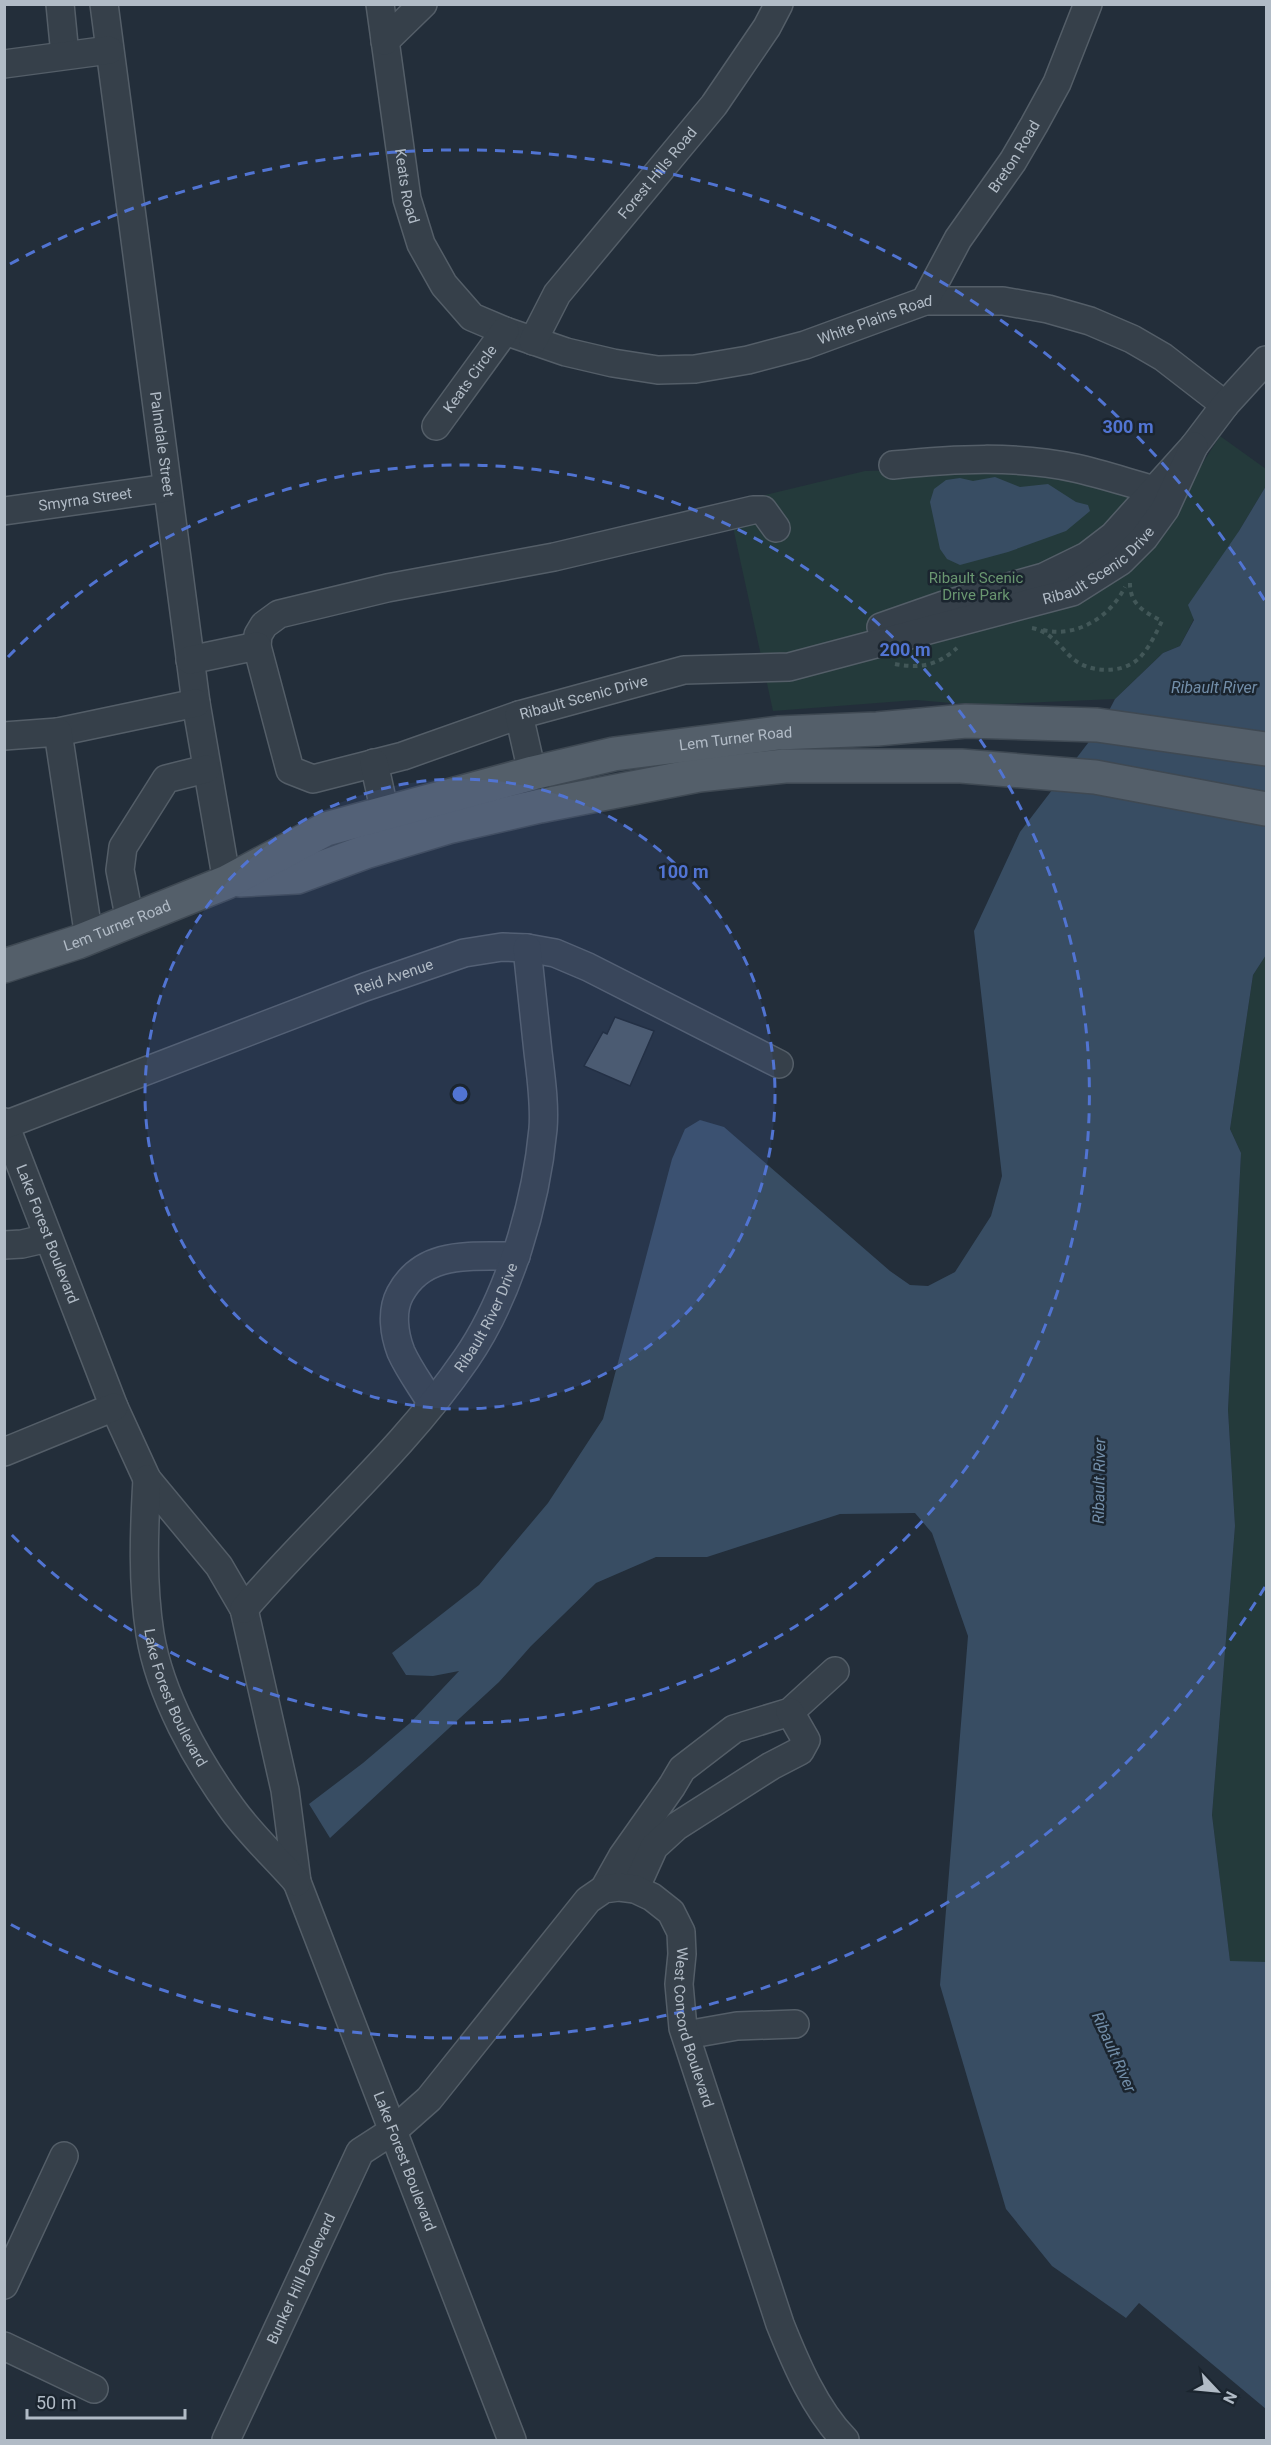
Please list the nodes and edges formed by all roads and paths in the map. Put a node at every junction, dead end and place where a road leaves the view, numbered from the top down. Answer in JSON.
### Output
{"nodes":[{"id":1,"x":60,"y":4,"type":"edge"},
{"id":2,"x":104,"y":4,"type":"edge"},
{"id":3,"x":380,"y":4,"type":"edge"},
{"id":4,"x":423,"y":4,"type":"edge"},
{"id":5,"x":779,"y":4,"type":"edge"},
{"id":6,"x":1088,"y":4,"type":"edge"},
{"id":7,"x":385,"y":41,"type":"junction"},
{"id":8,"x":109,"y":50,"type":"junction"},
{"id":9,"x":65,"y":55,"type":"junction"},
{"id":10,"x":4,"y":64,"type":"edge"},
{"id":11,"x":925,"y":301,"type":"junction"},
{"id":12,"x":505,"y":331,"type":"junction"},
{"id":13,"x":533,"y":341,"type":"junction"},
{"id":14,"x":1266,"y":360,"type":"edge"},
{"id":15,"x":1225,"y":405,"type":"junction"},
{"id":16,"x":435,"y":426,"type":"dead end"},
{"id":17,"x":1194,"y":446,"type":"junction"},
{"id":18,"x":893,"y":465,"type":"dead end"},
{"id":19,"x":167,"y":488,"type":"junction"},
{"id":20,"x":1155,"y":490,"type":"junction"},
{"id":21,"x":4,"y":511,"type":"edge"},
{"id":22,"x":776,"y":528,"type":"dead end"},
{"id":23,"x":1131,"y":576,"type":"dead end"},
{"id":24,"x":1037,"y":629,"type":"dead end"},
{"id":25,"x":257,"y":646,"type":"junction"},
{"id":26,"x":190,"y":660,"type":"junction"},
{"id":27,"x":742,"y":670,"type":"junction"},
{"id":28,"x":196,"y":703,"type":"junction"},
{"id":29,"x":519,"y":715,"type":"junction"},
{"id":30,"x":58,"y":732,"type":"junction"},
{"id":31,"x":4,"y":736,"type":"edge"},
{"id":32,"x":1266,"y":749,"type":"edge"},
{"id":33,"x":381,"y":762,"type":"junction"},
{"id":34,"x":206,"y":769,"type":"junction"},
{"id":35,"x":533,"y":773,"type":"junction"},
{"id":36,"x":540,"y":806,"type":"junction"},
{"id":37,"x":1266,"y":809,"type":"edge"},
{"id":38,"x":392,"y":811,"type":"junction"},
{"id":39,"x":226,"y":882,"type":"junction"},
{"id":40,"x":130,"y":921,"type":"junction"},
{"id":41,"x":89,"y":938,"type":"junction"},
{"id":42,"x":527,"y":948,"type":"junction"},
{"id":43,"x":4,"y":966,"type":"edge"},
{"id":44,"x":779,"y":1064,"type":"dead end"},
{"id":45,"x":5,"y":1124,"type":"edge"},
{"id":46,"x":48,"y":1238,"type":"junction"},
{"id":47,"x":4,"y":1245,"type":"edge"},
{"id":48,"x":516,"y":1256,"type":"junction"},
{"id":49,"x":432,"y":1404,"type":"junction"},
{"id":50,"x":114,"y":1407,"type":"junction"},
{"id":51,"x":4,"y":1452,"type":"edge"},
{"id":52,"x":147,"y":1479,"type":"junction"},
{"id":53,"x":244,"y":1609,"type":"junction"},
{"id":54,"x":835,"y":1671,"type":"dead end"},
{"id":55,"x":790,"y":1712,"type":"junction"},
{"id":56,"x":297,"y":1882,"type":"junction"},
{"id":57,"x":604,"y":1889,"type":"junction"},
{"id":58,"x":634,"y":1889,"type":"junction"},
{"id":59,"x":795,"y":2024,"type":"dead end"},
{"id":60,"x":686,"y":2035,"type":"junction"},
{"id":61,"x":394,"y":2130,"type":"junction"},
{"id":62,"x":64,"y":2156,"type":"dead end"},
{"id":63,"x":4,"y":2285,"type":"edge"},
{"id":64,"x":4,"y":2346,"type":"edge"},
{"id":65,"x":94,"y":2389,"type":"dead end"},
{"id":66,"x":226,"y":2440,"type":"edge"},
{"id":67,"x":512,"y":2440,"type":"edge"},
{"id":68,"x":845,"y":2440,"type":"edge"}],
"edges":[{"from":1,"to":9,"type":"street"},
{"from":2,"to":8,"type":"street","name":"Palmdale Street"},
{"from":3,"to":7,"type":"street","name":"Keats Road"},
{"from":4,"to":7,"type":"street"},
{"from":5,"to":13,"type":"street","name":"Forest Hills Road"},
{"from":6,"to":11,"type":"street","name":"Breton Road"},
{"from":7,"to":12,"type":"street","name":"Keats Road"},
{"from":8,"to":9,"type":"street"},
{"from":8,"to":19,"type":"street","name":"Palmdale Street"},
{"from":9,"to":10,"type":"street"},
{"from":11,"to":13,"type":"street","name":"White Plains Road"},
{"from":11,"to":15,"type":"street","name":"White Plains Road"},
{"from":12,"to":13,"type":"street","name":"White Plains Road"},
{"from":12,"to":16,"type":"street","name":"Keats Circle"},
{"from":14,"to":15,"type":"street","name":"Ribault Scenic Drive"},
{"from":15,"to":17,"type":"street","name":"Ribault Scenic Drive"},
{"from":17,"to":20,"type":"street","name":"Ribault Scenic Drive"},
{"from":17,"to":27,"type":"street","name":"Ribault Scenic Drive"},
{"from":18,"to":20,"type":"street"},
{"from":19,"to":21,"type":"street","name":"Smyrna Street"},
{"from":19,"to":26,"type":"street","name":"Palmdale Street"},
{"from":20,"to":27,"type":"street","name":"Ribault Scenic Drive"},
{"from":22,"to":25,"type":"street"},
{"from":23,"to":24,"type":"path"},
{"from":25,"to":26,"type":"street"},
{"from":25,"to":33,"type":"street"},
{"from":26,"to":28,"type":"street","name":"Palmdale Street"},
{"from":27,"to":29,"type":"street","name":"Ribault Scenic Drive"},
{"from":28,"to":30,"type":"street"},
{"from":28,"to":34,"type":"street","name":"Palmdale Street"},
{"from":29,"to":33,"type":"street"},
{"from":29,"to":35,"type":"street","name":"Ribault Scenic Drive"},
{"from":30,"to":31,"type":"street"},
{"from":30,"to":41,"type":"street"},
{"from":32,"to":35,"type":"main road","name":"Lem Turner Road"},
{"from":33,"to":38,"type":"street"},
{"from":34,"to":39,"type":"street","name":"Palmdale Street"},
{"from":34,"to":40,"type":"street"},
{"from":35,"to":36,"type":"street","name":"Ribault Scenic Drive"},
{"from":35,"to":38,"type":"main road","name":"Lem Turner Road"},
{"from":36,"to":37,"type":"main road","name":"Lem Turner Road"},
{"from":36,"to":39,"type":"main road","name":"Lem Turner Road"},
{"from":38,"to":39,"type":"main road","name":"Lem Turner Road"},
{"from":39,"to":40,"type":"main road","name":"Lem Turner Road"},
{"from":40,"to":41,"type":"main road","name":"Lem Turner Road"},
{"from":41,"to":43,"type":"main road","name":"Lem Turner Road"},
{"from":42,"to":44,"type":"street","name":"Reid Avenue"},
{"from":42,"to":45,"type":"street","name":"Reid Avenue"},
{"from":42,"to":48,"type":"street","name":"Ribault River Drive"},
{"from":45,"to":46,"type":"street","name":"Lake Forest Boulevard"},
{"from":46,"to":47,"type":"street"},
{"from":46,"to":50,"type":"street","name":"Lake Forest Boulevard"},
{"from":48,"to":49,"type":"street","name":"Ribault River Drive"},
{"from":48,"to":49,"type":"street"},
{"from":49,"to":53,"type":"street","name":"Ribault River Drive"},
{"from":50,"to":51,"type":"street"},
{"from":50,"to":52,"type":"street","name":"Lake Forest Boulevard"},
{"from":52,"to":53,"type":"street","name":"Lake Forest Boulevard"},
{"from":52,"to":56,"type":"street","name":"Lake Forest Boulevard"},
{"from":53,"to":56,"type":"street","name":"Lake Forest Boulevard"},
{"from":54,"to":55,"type":"street"},
{"from":55,"to":57,"type":"street"},
{"from":55,"to":58,"type":"street"},
{"from":56,"to":61,"type":"street","name":"Lake Forest Boulevard"},
{"from":57,"to":58,"type":"street","name":"West Concord Boulevard"},
{"from":57,"to":61,"type":"street"},
{"from":58,"to":60,"type":"street","name":"West Concord Boulevard"},
{"from":59,"to":60,"type":"street"},
{"from":60,"to":68,"type":"street","name":"West Concord Boulevard"},
{"from":61,"to":66,"type":"street","name":"Bunker Hill Boulevard"},
{"from":61,"to":67,"type":"street","name":"Lake Forest Boulevard"},
{"from":62,"to":63,"type":"street"},
{"from":64,"to":65,"type":"street"}]}
